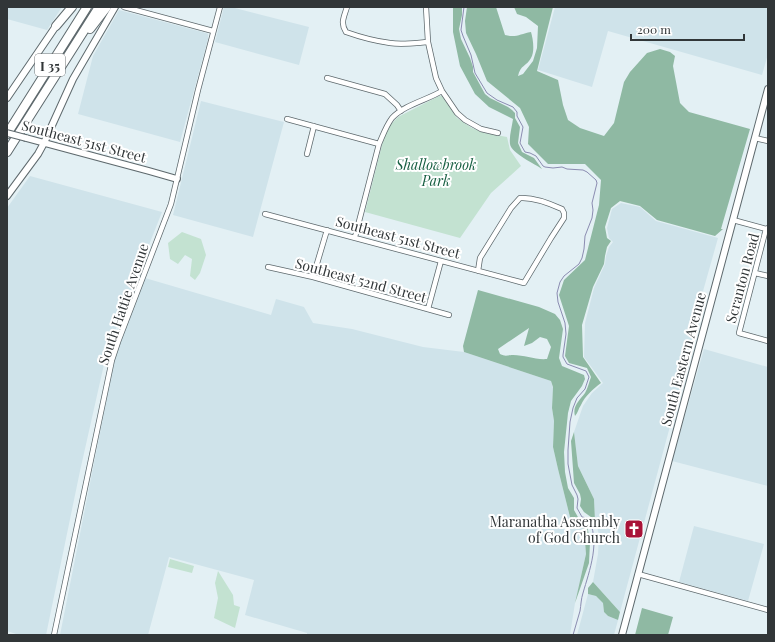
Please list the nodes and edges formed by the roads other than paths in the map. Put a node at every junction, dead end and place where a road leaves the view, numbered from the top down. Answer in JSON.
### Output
{"nodes":[{"id":1,"x":68,"y":7,"type":"edge"},
{"id":2,"x":72,"y":7,"type":"edge"},
{"id":3,"x":87,"y":7,"type":"edge"},
{"id":4,"x":99,"y":7,"type":"edge"},
{"id":5,"x":107,"y":7,"type":"edge"},
{"id":6,"x":115,"y":7,"type":"edge"},
{"id":7,"x":124,"y":7,"type":"edge"},
{"id":8,"x":220,"y":7,"type":"edge"},
{"id":9,"x":347,"y":7,"type":"edge"},
{"id":10,"x":426,"y":7,"type":"edge"},
{"id":11,"x":56,"y":26,"type":"junction"},
{"id":12,"x":213,"y":31,"type":"junction"},
{"id":13,"x":428,"y":42,"type":"junction"},
{"id":14,"x":69,"y":54,"type":"junction"},
{"id":15,"x":327,"y":78,"type":"dead end"},
{"id":16,"x":768,"y":89,"type":"edge"},
{"id":17,"x":442,"y":91,"type":"junction"},
{"id":18,"x":7,"y":98,"type":"edge"},
{"id":19,"x":401,"y":111,"type":"junction"},
{"id":20,"x":287,"y":119,"type":"dead end"},
{"id":21,"x":314,"y":126,"type":"junction"},
{"id":22,"x":7,"y":133,"type":"edge"},
{"id":23,"x":498,"y":133,"type":"dead end"},
{"id":24,"x":755,"y":138,"type":"junction"},
{"id":25,"x":768,"y":141,"type":"edge"},
{"id":26,"x":44,"y":143,"type":"junction"},
{"id":27,"x":380,"y":144,"type":"junction"},
{"id":28,"x":7,"y":152,"type":"edge"},
{"id":29,"x":306,"y":154,"type":"dead end"},
{"id":30,"x":177,"y":179,"type":"junction"},
{"id":31,"x":7,"y":196,"type":"edge"},
{"id":32,"x":265,"y":214,"type":"dead end"},
{"id":33,"x":733,"y":220,"type":"junction"},
{"id":34,"x":767,"y":228,"type":"edge"},
{"id":35,"x":327,"y":230,"type":"junction"},
{"id":36,"x":355,"y":237,"type":"junction"},
{"id":37,"x":441,"y":261,"type":"junction"},
{"id":38,"x":268,"y":267,"type":"dead end"},
{"id":39,"x":478,"y":271,"type":"junction"},
{"id":40,"x":755,"y":273,"type":"junction"},
{"id":41,"x":768,"y":276,"type":"edge"},
{"id":42,"x":313,"y":277,"type":"junction"},
{"id":43,"x":428,"y":309,"type":"junction"},
{"id":44,"x":449,"y":315,"type":"dead end"},
{"id":45,"x":768,"y":342,"type":"edge"},
{"id":46,"x":638,"y":574,"type":"junction"},
{"id":47,"x":768,"y":610,"type":"edge"},
{"id":48,"x":54,"y":635,"type":"edge"},
{"id":49,"x":622,"y":635,"type":"edge"}],
"edges":[{"from":1,"to":11,"type":"main road"},
{"from":2,"to":11,"type":"highway"},
{"from":3,"to":22,"type":"highway","number":"I 35"},
{"from":4,"to":14,"type":"highway","number":"I 35"},
{"from":5,"to":14,"type":"highway"},
{"from":6,"to":26,"type":"main road"},
{"from":7,"to":12,"type":"street"},
{"from":8,"to":12,"type":"street","name":"South Hattie Avenue"},
{"from":9,"to":13,"type":"street"},
{"from":10,"to":13,"type":"street"},
{"from":11,"to":18,"type":"main road"},
{"from":12,"to":30,"type":"street","name":"South Hattie Avenue"},
{"from":13,"to":17,"type":"street"},
{"from":14,"to":28,"type":"highway","number":"I 35"},
{"from":15,"to":19,"type":"street"},
{"from":16,"to":24,"type":"main road","name":"South Eastern Avenue"},
{"from":17,"to":19,"type":"street"},
{"from":17,"to":23,"type":"street"},
{"from":19,"to":27,"type":"street"},
{"from":20,"to":21,"type":"street"},
{"from":21,"to":27,"type":"street"},
{"from":21,"to":29,"type":"street"},
{"from":22,"to":26,"type":"street","name":"Southeast 51st Street","bridge":true},
{"from":24,"to":25,"type":"street"},
{"from":24,"to":33,"type":"main road","name":"South Eastern Avenue"},
{"from":26,"to":30,"type":"street","name":"Southeast 51st Street"},
{"from":26,"to":31,"type":"main road"},
{"from":27,"to":36,"type":"street"},
{"from":30,"to":48,"type":"street","name":"South Hattie Avenue"},
{"from":32,"to":35,"type":"street","name":"Southeast 51st Street"},
{"from":33,"to":34,"type":"street"},
{"from":33,"to":46,"type":"main road","name":"South Eastern Avenue"},
{"from":34,"to":40,"type":"street","name":"Scranton Road"},
{"from":35,"to":36,"type":"street","name":"Southeast 51st Street"},
{"from":35,"to":42,"type":"street"},
{"from":36,"to":37,"type":"street","name":"Southeast 51st Street"},
{"from":37,"to":39,"type":"street","name":"Southeast 51st Street"},
{"from":37,"to":43,"type":"street"},
{"from":38,"to":42,"type":"street","name":"Southeast 52nd Street"},
{"from":39,"to":39,"type":"street","name":"Southeast 51st Street"},
{"from":40,"to":41,"type":"street"},
{"from":40,"to":45,"type":"street","name":"Scranton Road"},
{"from":42,"to":43,"type":"street","name":"Southeast 52nd Street"},
{"from":43,"to":44,"type":"street","name":"Southeast 52nd Street"},
{"from":46,"to":47,"type":"street"},
{"from":46,"to":49,"type":"main road","name":"South Eastern Avenue"}]}
